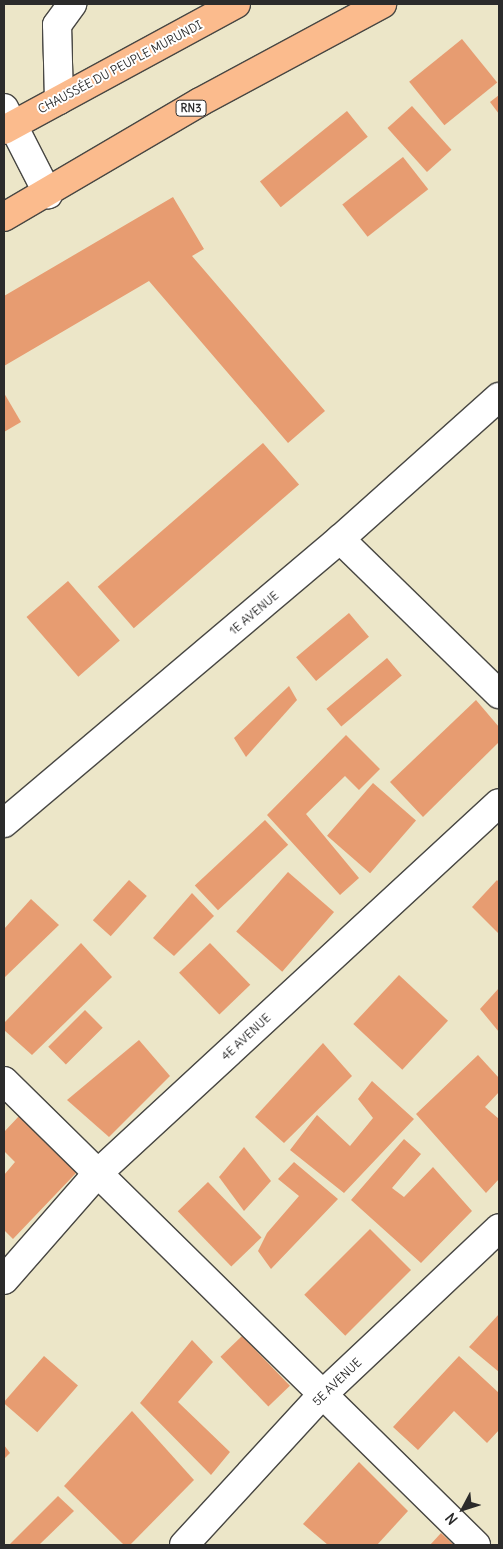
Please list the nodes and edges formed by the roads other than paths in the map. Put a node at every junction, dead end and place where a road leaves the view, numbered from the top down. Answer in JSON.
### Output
{"nodes":[{"id":1,"x":72,"y":4,"type":"edge"},
{"id":2,"x":236,"y":4,"type":"edge"},
{"id":3,"x":382,"y":4,"type":"edge"},
{"id":4,"x":59,"y":100,"type":"junction"},
{"id":5,"x":7,"y":121,"type":"edge"},
{"id":6,"x":48,"y":194,"type":"junction"},
{"id":7,"x":4,"y":218,"type":"edge"},
{"id":8,"x":499,"y":397,"type":"edge"},
{"id":9,"x":340,"y":539,"type":"junction"},
{"id":10,"x":499,"y":694,"type":"edge"},
{"id":11,"x":499,"y":803,"type":"edge"},
{"id":12,"x":4,"y":823,"type":"edge"},
{"id":13,"x":4,"y":1081,"type":"edge"},
{"id":14,"x":96,"y":1175,"type":"junction"},
{"id":15,"x":499,"y":1228,"type":"edge"},
{"id":16,"x":4,"y":1280,"type":"edge"},
{"id":17,"x":322,"y":1395,"type":"junction"},
{"id":18,"x":184,"y":1545,"type":"edge"},
{"id":19,"x":476,"y":1545,"type":"edge"}],
"edges":[{"from":1,"to":4,"type":"street"},
{"from":2,"to":4,"type":"highway","name":"CHAUSSÉE DU PEUPLE MURUNDI"},
{"from":3,"to":6,"type":"highway","number":"RN3"},
{"from":4,"to":5,"type":"highway","name":"CHAUSSÉE DU PEUPLE MURUNDI"},
{"from":5,"to":6,"type":"street"},
{"from":6,"to":7,"type":"highway","number":"RN3"},
{"from":8,"to":9,"type":"street","name":"1E AVENUE"},
{"from":9,"to":10,"type":"street"},
{"from":9,"to":12,"type":"street","name":"1E AVENUE"},
{"from":11,"to":14,"type":"street","name":"4E AVENUE"},
{"from":13,"to":14,"type":"street"},
{"from":14,"to":16,"type":"street","name":"4E AVENUE"},
{"from":14,"to":17,"type":"street"},
{"from":15,"to":17,"type":"street","name":"5E AVENUE"},
{"from":17,"to":18,"type":"street","name":"5E AVENUE"},
{"from":17,"to":19,"type":"street"}]}
